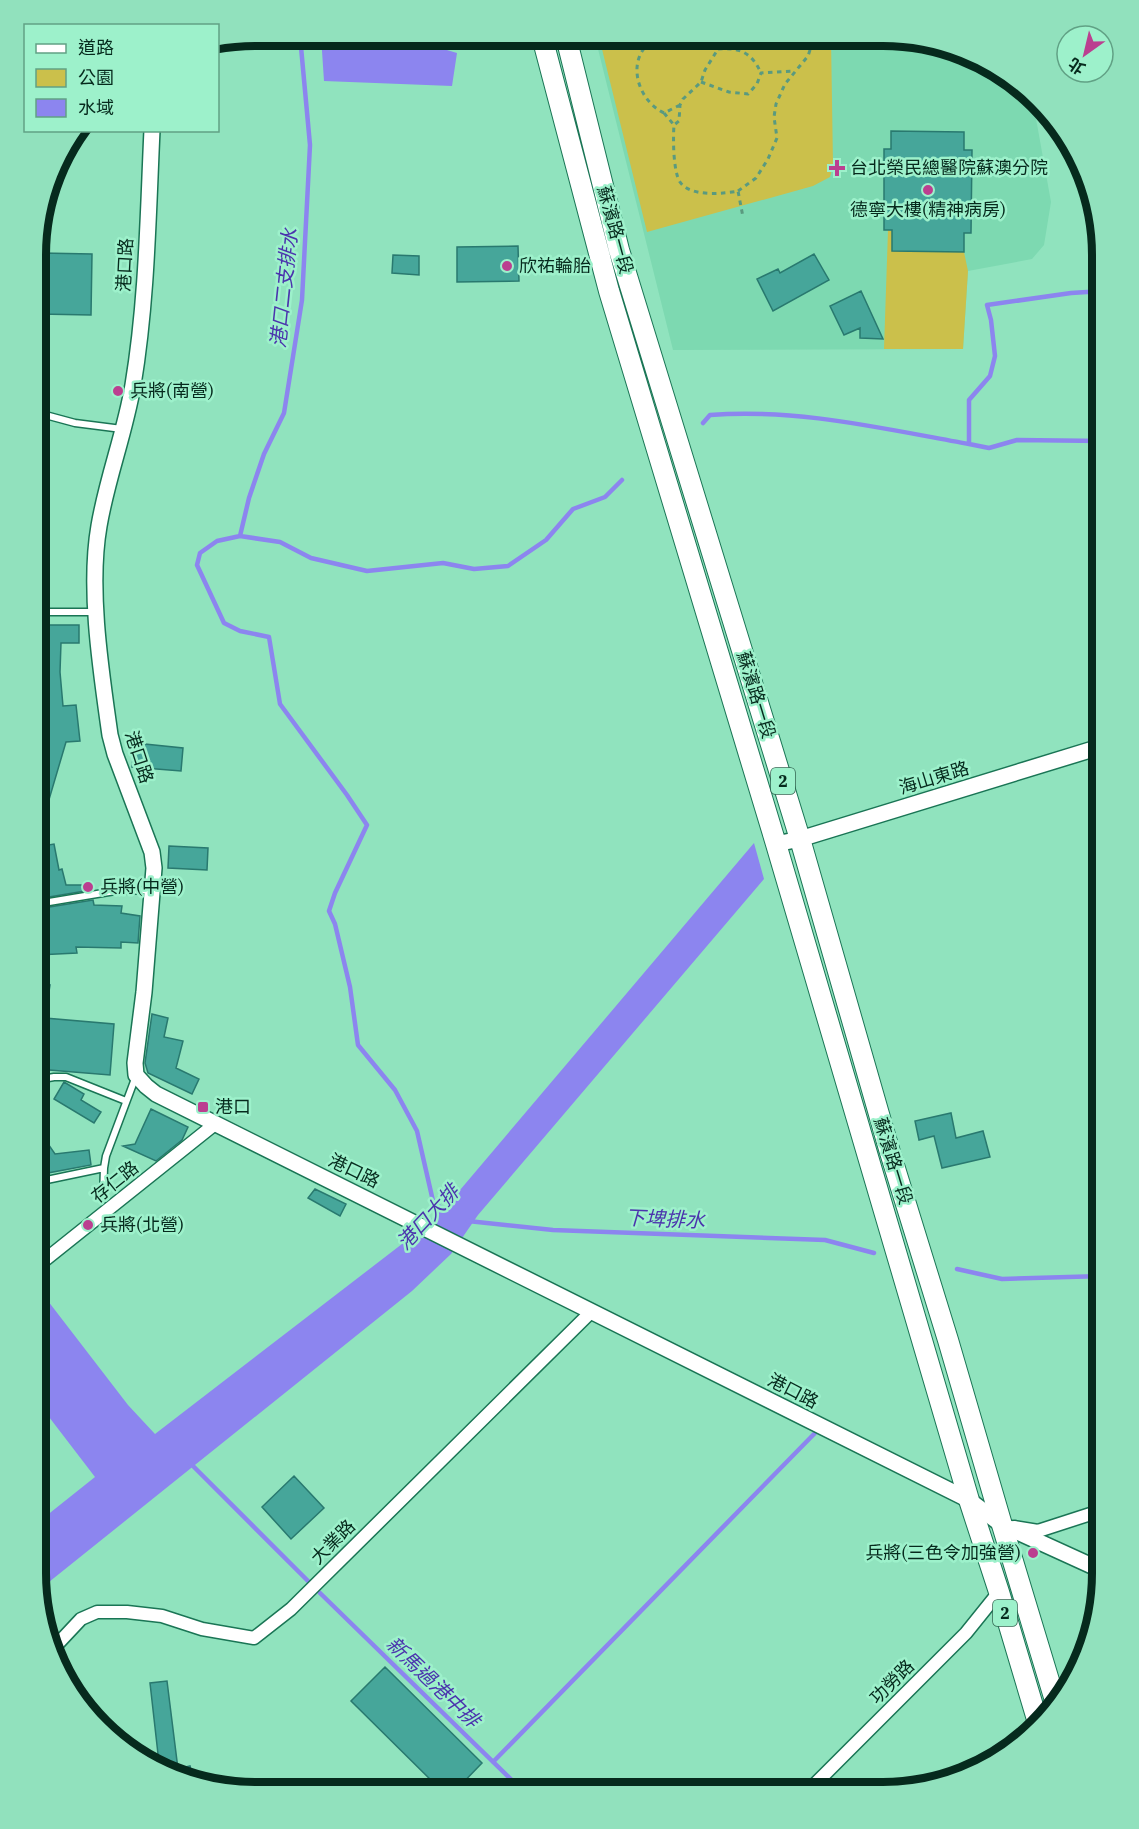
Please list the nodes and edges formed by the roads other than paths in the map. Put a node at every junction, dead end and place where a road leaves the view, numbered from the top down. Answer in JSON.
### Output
{"nodes":[{"id":1,"x":568,"y":46,"type":"edge"},
{"id":2,"x":545,"y":47,"type":"edge"},
{"id":3,"x":152,"y":132,"type":"edge"},
{"id":4,"x":46,"y":416,"type":"edge"},
{"id":5,"x":123,"y":429,"type":"junction"},
{"id":6,"x":46,"y":612,"type":"edge"},
{"id":7,"x":96,"y":612,"type":"junction"},
{"id":8,"x":1092,"y":749,"type":"edge"},
{"id":9,"x":800,"y":839,"type":"junction"},
{"id":10,"x":776,"y":844,"type":"junction"},
{"id":11,"x":153,"y":890,"type":"junction"},
{"id":12,"x":46,"y":902,"type":"edge"},
{"id":13,"x":136,"y":1075,"type":"junction"},
{"id":14,"x":46,"y":1078,"type":"edge"},
{"id":15,"x":126,"y":1101,"type":"junction"},
{"id":16,"x":215,"y":1124,"type":"junction"},
{"id":17,"x":889,"y":1149,"type":"junction"},
{"id":18,"x":867,"y":1157,"type":"junction"},
{"id":19,"x":104,"y":1168,"type":"junction"},
{"id":20,"x":46,"y":1180,"type":"edge"},
{"id":21,"x":105,"y":1206,"type":"junction"},
{"id":22,"x":46,"y":1259,"type":"edge"},
{"id":23,"x":591,"y":1312,"type":"junction"},
{"id":24,"x":969,"y":1500,"type":"junction"},
{"id":25,"x":1092,"y":1513,"type":"edge"},
{"id":26,"x":1002,"y":1525,"type":"junction"},
{"id":27,"x":1092,"y":1566,"type":"edge"},
{"id":28,"x":999,"y":1592,"type":"junction"},
{"id":29,"x":59,"y":1643,"type":"edge"},
{"id":30,"x":1053,"y":1695,"type":"edge"},
{"id":31,"x":1036,"y":1716,"type":"edge"},
{"id":32,"x":817,"y":1782,"type":"edge"}],
"edges":[{"from":1,"to":9,"type":"main road","name":"蘇濱路一段","number":"2"},
{"from":2,"to":10,"type":"main road","name":"蘇濱路一段","number":"2"},
{"from":3,"to":5,"type":"street","name":"港口路"},
{"from":4,"to":5,"type":"lane"},
{"from":5,"to":7,"type":"street","name":"港口路"},
{"from":6,"to":7,"type":"lane"},
{"from":7,"to":11,"type":"street","name":"港口路"},
{"from":8,"to":9,"type":"street","name":"海山東路"},
{"from":9,"to":10,"type":"street","name":"海山東路"},
{"from":9,"to":17,"type":"main road","name":"蘇濱路一段","number":"2"},
{"from":10,"to":18,"type":"main road","name":"蘇濱路一段","number":"2"},
{"from":11,"to":12,"type":"lane"},
{"from":11,"to":13,"type":"street","name":"港口路"},
{"from":13,"to":15,"type":"lane"},
{"from":13,"to":16,"type":"street","name":"港口路"},
{"from":14,"to":15,"type":"lane"},
{"from":15,"to":19,"type":"lane"},
{"from":16,"to":21,"type":"street","name":"存仁路"},
{"from":16,"to":23,"type":"street","name":"港口路"},
{"from":17,"to":18,"type":"main road"},
{"from":17,"to":26,"type":"main road","name":"蘇濱路一段","number":"2"},
{"from":18,"to":24,"type":"main road","name":"蘇濱路一段","number":"2"},
{"from":19,"to":20,"type":"lane"},
{"from":19,"to":21,"type":"lane"},
{"from":21,"to":22,"type":"street","name":"存仁路"},
{"from":23,"to":24,"type":"street","name":"港口路"},
{"from":23,"to":29,"type":"street","name":"大業路"},
{"from":24,"to":26,"type":"street","name":"港口路"},
{"from":24,"to":28,"type":"main road","number":"2"},
{"from":25,"to":26,"type":"street"},
{"from":26,"to":27,"type":"street","name":"港口路"},
{"from":26,"to":30,"type":"main road","number":"2"},
{"from":28,"to":31,"type":"main road","number":"2"},
{"from":28,"to":32,"type":"street","name":"功勞路"}]}
